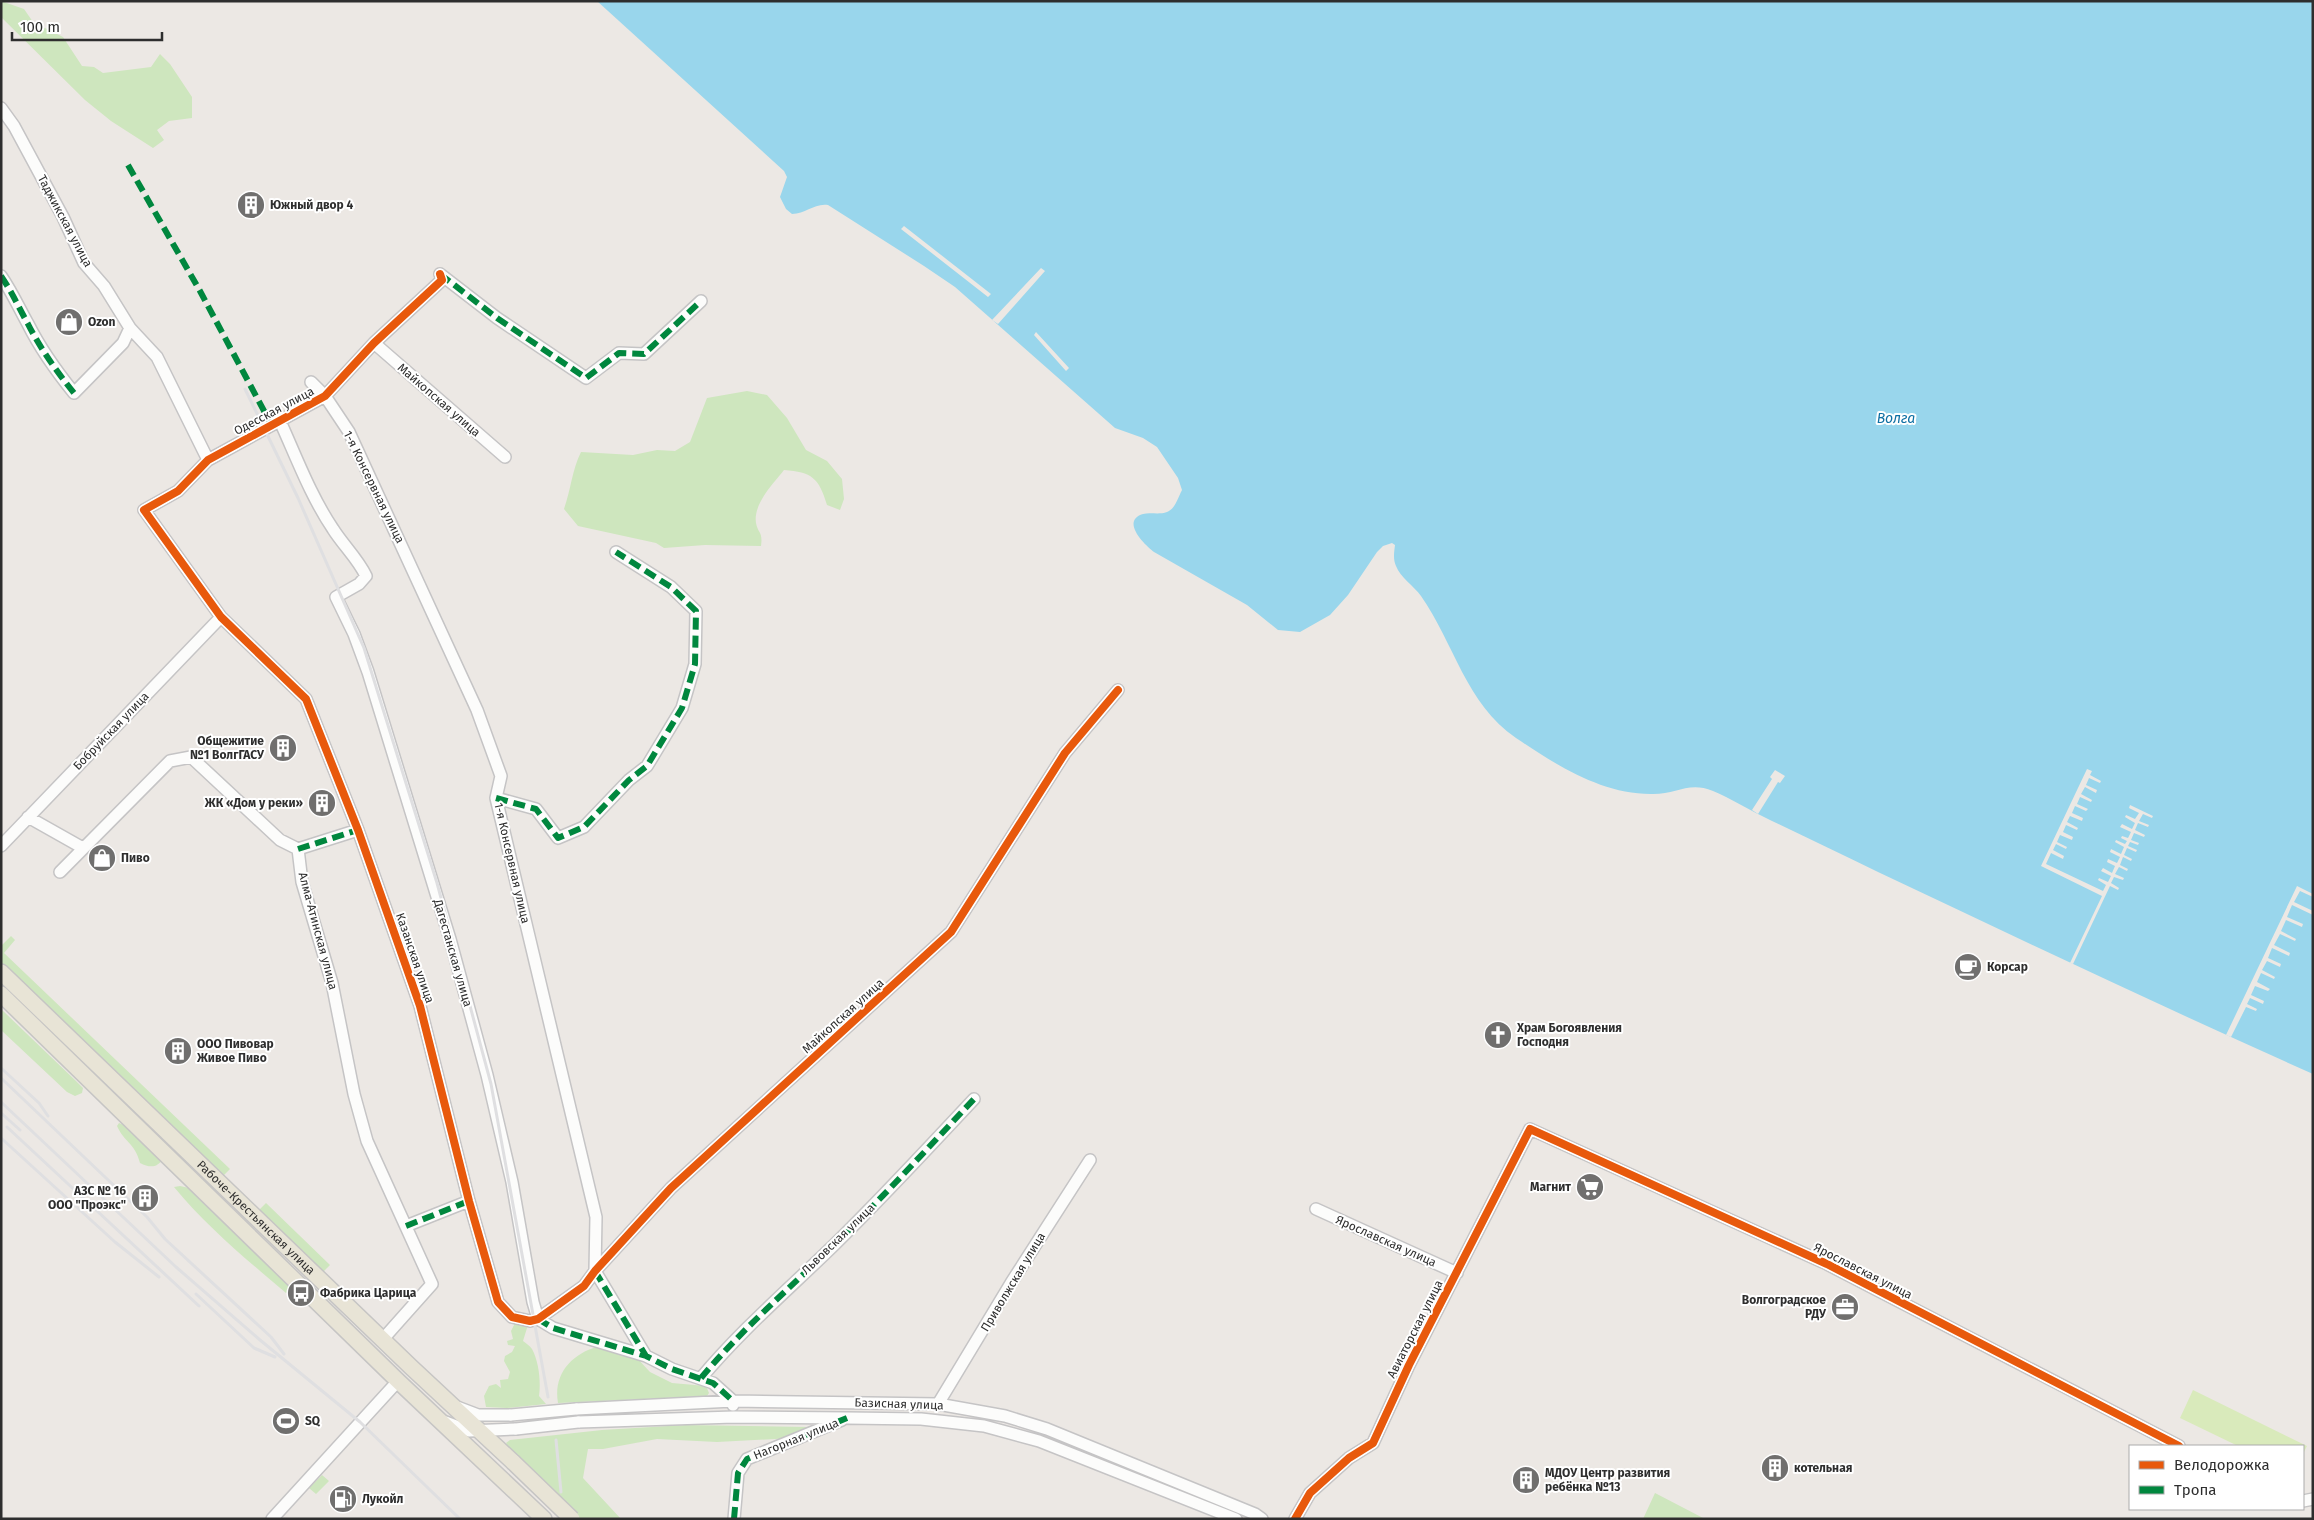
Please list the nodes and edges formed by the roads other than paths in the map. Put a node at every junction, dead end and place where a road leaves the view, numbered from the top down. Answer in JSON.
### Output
{"nodes":[{"id":1,"x":1,"y":108,"type":"edge"},
{"id":2,"x":1,"y":276,"type":"edge"},
{"id":3,"x":701,"y":301,"type":"dead end"},
{"id":4,"x":130,"y":328,"type":"junction"},
{"id":5,"x":374,"y":343,"type":"junction"},
{"id":6,"x":311,"y":382,"type":"dead end"},
{"id":7,"x":324,"y":396,"type":"junction"},
{"id":8,"x":279,"y":420,"type":"junction"},
{"id":9,"x":504,"y":457,"type":"dead end"},
{"id":10,"x":208,"y":460,"type":"junction"},
{"id":11,"x":616,"y":552,"type":"dead end"},
{"id":12,"x":220,"y":617,"type":"junction"},
{"id":13,"x":1118,"y":690,"type":"dead end"},
{"id":14,"x":496,"y":798,"type":"junction"},
{"id":15,"x":28,"y":817,"type":"junction"},
{"id":16,"x":358,"y":830,"type":"junction"},
{"id":17,"x":1,"y":846,"type":"edge"},
{"id":18,"x":83,"y":848,"type":"junction"},
{"id":19,"x":298,"y":849,"type":"junction"},
{"id":20,"x":60,"y":872,"type":"dead end"},
{"id":21,"x":1,"y":972,"type":"edge"},
{"id":22,"x":1,"y":994,"type":"edge"},
{"id":23,"x":974,"y":1099,"type":"dead end"},
{"id":24,"x":1530,"y":1129,"type":"joint"},
{"id":25,"x":1090,"y":1160,"type":"dead end"},
{"id":26,"x":468,"y":1201,"type":"junction"},
{"id":27,"x":1316,"y":1209,"type":"dead end"},
{"id":28,"x":406,"y":1226,"type":"junction"},
{"id":29,"x":595,"y":1271,"type":"junction"},
{"id":30,"x":1457,"y":1273,"type":"junction"},
{"id":31,"x":538,"y":1319,"type":"junction"},
{"id":32,"x":383,"y":1339,"type":"junction"},
{"id":33,"x":646,"y":1356,"type":"junction"},
{"id":34,"x":701,"y":1378,"type":"junction"},
{"id":35,"x":398,"y":1381,"type":"junction"},
{"id":36,"x":733,"y":1401,"type":"junction"},
{"id":37,"x":938,"y":1404,"type":"junction"},
{"id":38,"x":734,"y":1416,"type":"junction"},
{"id":39,"x":848,"y":1418,"type":"junction"},
{"id":40,"x":471,"y":1428,"type":"junction"},
{"id":41,"x":511,"y":1430,"type":"junction"},
{"id":42,"x":2177,"y":1445,"type":"edge"},
{"id":43,"x":498,"y":1448,"type":"junction"},
{"id":44,"x":272,"y":1519,"type":"edge"},
{"id":45,"x":544,"y":1519,"type":"edge"},
{"id":46,"x":572,"y":1519,"type":"edge"},
{"id":47,"x":734,"y":1519,"type":"edge"},
{"id":48,"x":1236,"y":1519,"type":"edge"},
{"id":49,"x":1262,"y":1519,"type":"edge"},
{"id":50,"x":1296,"y":1519,"type":"edge"}],
"edges":[{"from":1,"to":4,"type":"street","name":"Таджикская улица"},
{"from":2,"to":4,"type":"street"},
{"from":3,"to":5,"type":"street","name":"Одесская улица"},
{"from":4,"to":10,"type":"street","name":"Таджикская улица"},
{"from":5,"to":7,"type":"street","name":"Одесская улица"},
{"from":5,"to":9,"type":"street","name":"Майкопская улица"},
{"from":6,"to":7,"type":"street","name":"1-я Консервная улица"},
{"from":7,"to":8,"type":"street","name":"Одесская улица"},
{"from":7,"to":14,"type":"street","name":"1-я Консервная улица"},
{"from":8,"to":10,"type":"street","name":"Одесская улица"},
{"from":8,"to":31,"type":"street","name":"Дагестанская улица"},
{"from":10,"to":12,"type":"street","name":"Одесская улица"},
{"from":11,"to":14,"type":"street"},
{"from":12,"to":15,"type":"street","name":"Бобруйская улица"},
{"from":12,"to":16,"type":"street","name":"Казанская улица"},
{"from":13,"to":29,"type":"street","name":"Майкопская улица"},
{"from":14,"to":29,"type":"street","name":"1-я Консервная улица"},
{"from":15,"to":17,"type":"street","name":"Бобруйская улица"},
{"from":15,"to":18,"type":"street"},
{"from":16,"to":19,"type":"street"},
{"from":16,"to":26,"type":"street","name":"Казанская улица"},
{"from":18,"to":19,"type":"street"},
{"from":18,"to":20,"type":"street"},
{"from":19,"to":28,"type":"street","name":"Алма-Атинская улица"},
{"from":21,"to":32,"type":"main road","name":"Рабоче-Крестьянская улица"},
{"from":22,"to":35,"type":"main road","name":"Рабоче-Крестьянская улица"},
{"from":23,"to":34,"type":"street","name":"Львовская улица"},
{"from":24,"to":30,"type":"street","name":"Авиаторская улица"},
{"from":24,"to":42,"type":"street","name":"Ярославская улица"},
{"from":25,"to":37,"type":"street","name":"Приволжская улица"},
{"from":26,"to":28,"type":"street"},
{"from":26,"to":31,"type":"street","name":"Казанская улица"},
{"from":27,"to":30,"type":"street","name":"Ярославская улица"},
{"from":28,"to":32,"type":"street","name":"Алма-Атинская улица"},
{"from":29,"to":31,"type":"street","name":"Майкопская улица"},
{"from":29,"to":33,"type":"street"},
{"from":30,"to":50,"type":"street","name":"Авиаторская улица"},
{"from":31,"to":33,"type":"street"},
{"from":32,"to":40,"type":"main road","name":"Рабоче-Крестьянская улица"},
{"from":33,"to":34,"type":"street"},
{"from":34,"to":36,"type":"street"},
{"from":35,"to":40,"type":"main road","name":"Рабоче-Крестьянская улица"},
{"from":35,"to":44,"type":"street"},
{"from":36,"to":37,"type":"street","name":"Базисная улица"},
{"from":36,"to":38,"type":"street"},
{"from":36,"to":40,"type":"street","name":"Базисная улица","bridge":true},
{"from":37,"to":49,"type":"street","name":"Базисная улица"},
{"from":38,"to":39,"type":"street","name":"Базисная улица"},
{"from":38,"to":41,"type":"street","name":"Базисная улица","bridge":true},
{"from":39,"to":47,"type":"street","name":"Нагорная улица"},
{"from":39,"to":48,"type":"street","name":"Базисная улица"},
{"from":40,"to":41,"type":"street","name":"Базисная улица"},
{"from":40,"to":43,"type":"main road","name":"Рабоче-Крестьянская улица"},
{"from":40,"to":45,"type":"main road","name":"Рабоче-Крестьянская улица"},
{"from":41,"to":43,"type":"street"},
{"from":43,"to":46,"type":"main road","name":"Рабоче-Крестьянская улица","bridge":true}]}
